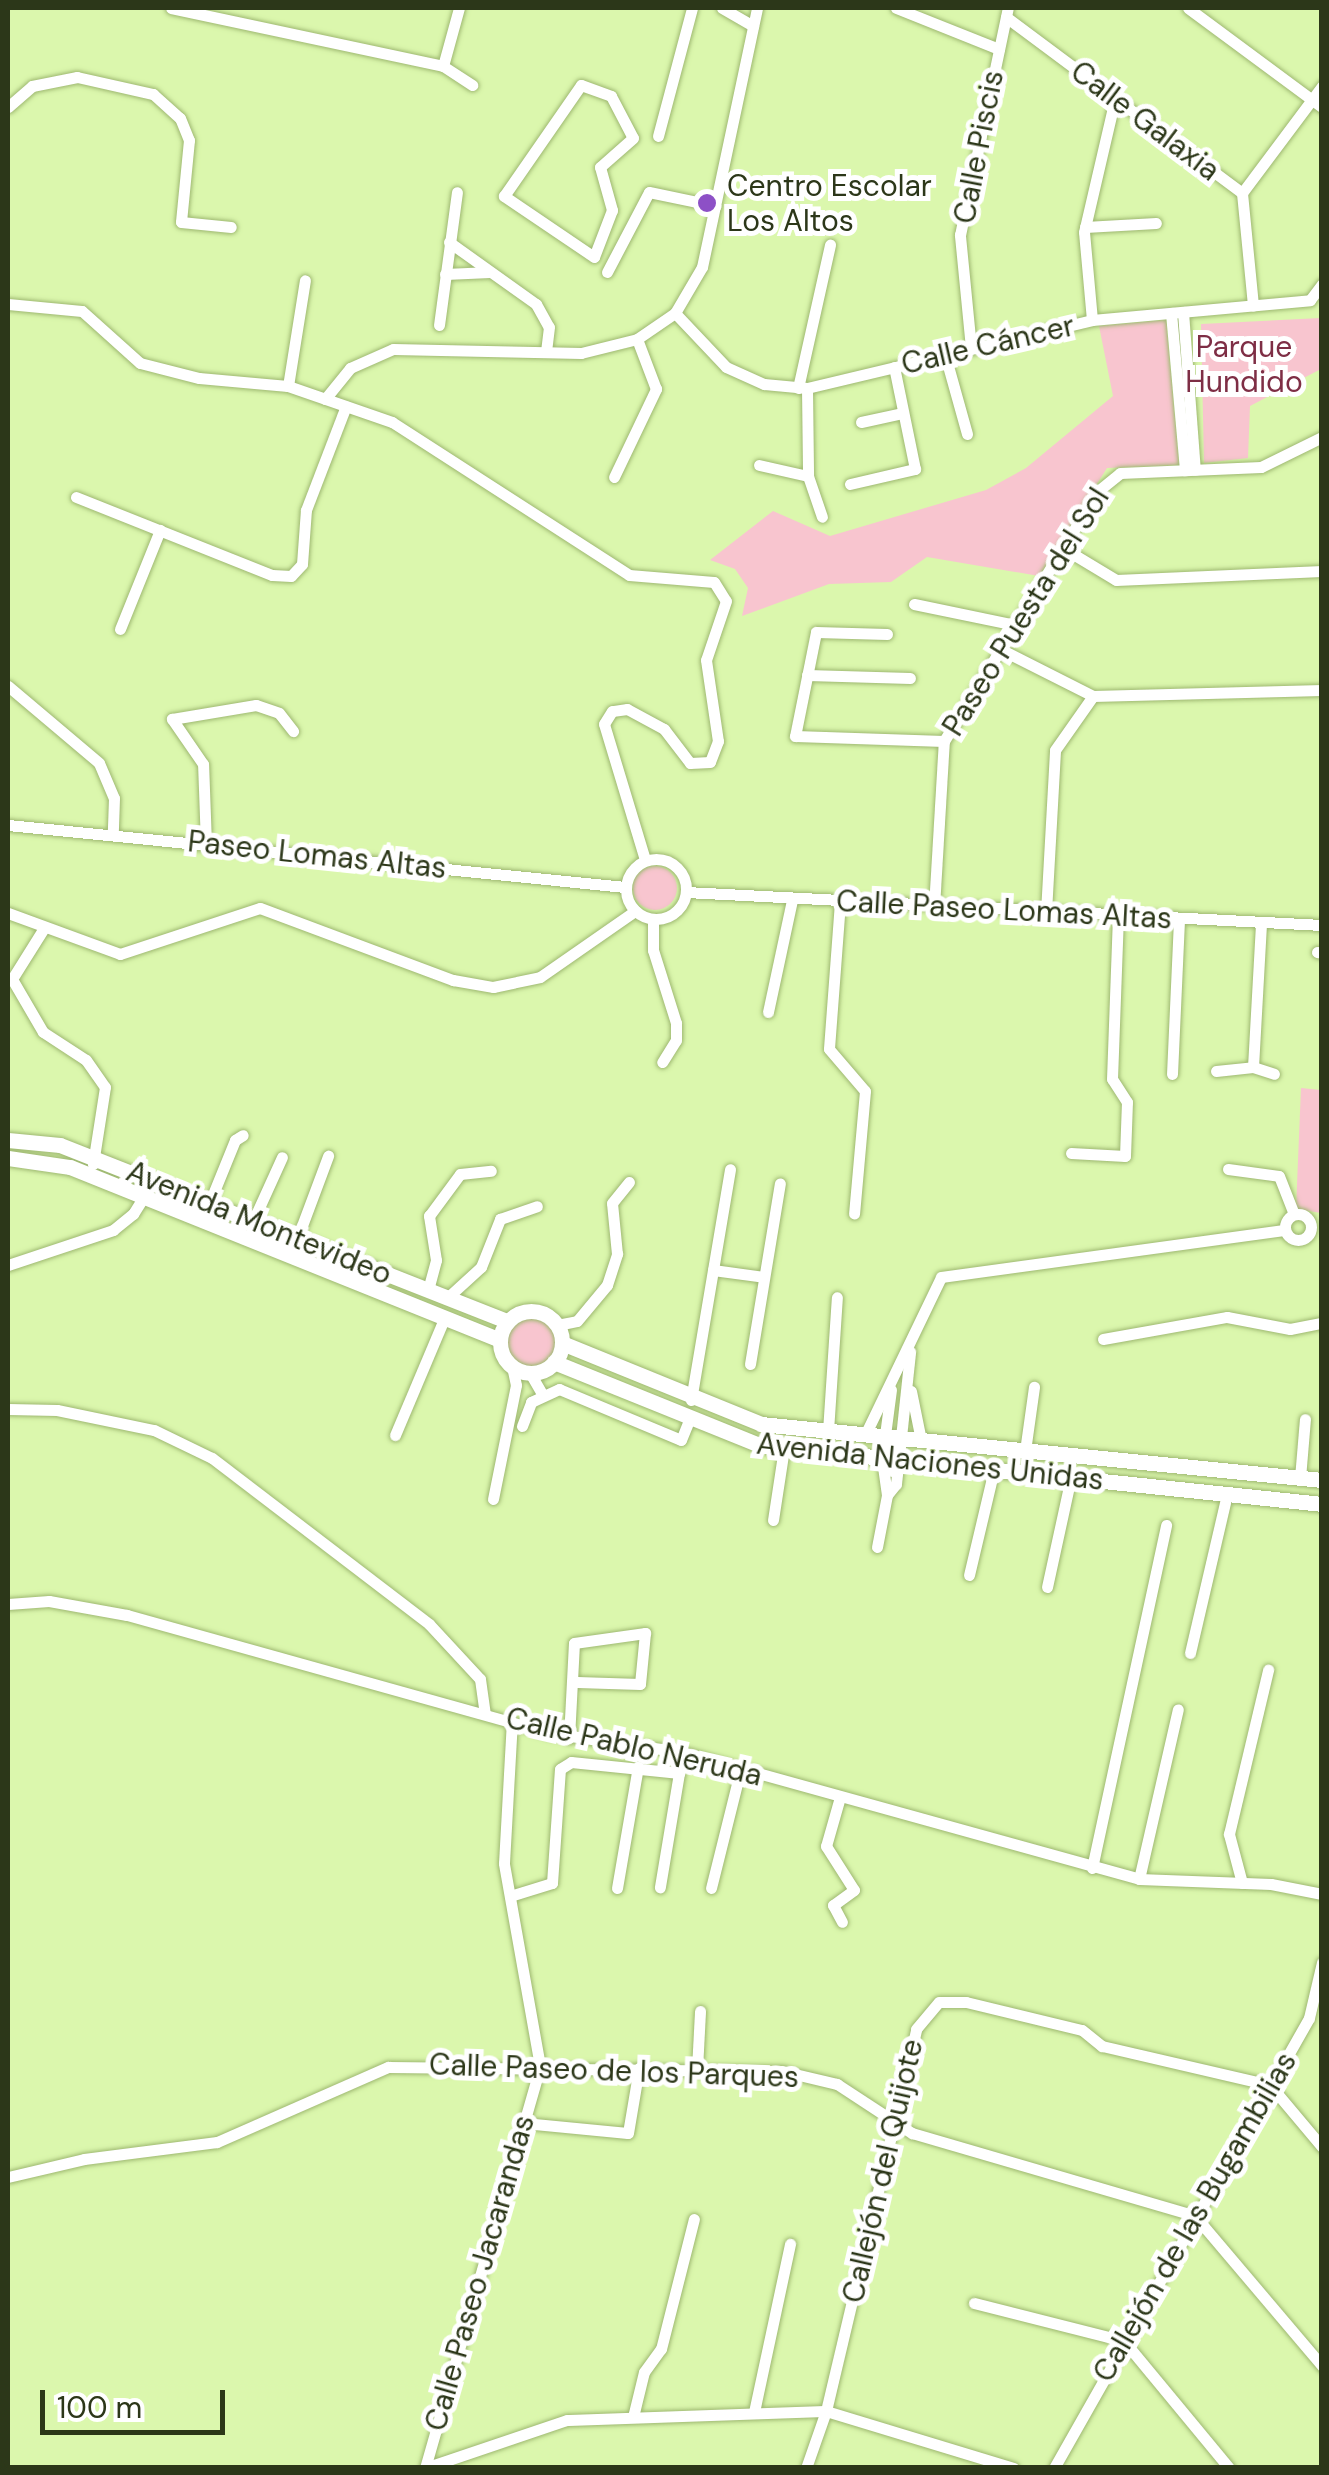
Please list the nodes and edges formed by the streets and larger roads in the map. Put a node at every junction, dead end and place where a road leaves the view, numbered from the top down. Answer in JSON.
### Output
{"nodes":[{"id":1,"x":170,"y":8,"type":"edge"},
{"id":2,"x":459,"y":8,"type":"edge"},
{"id":3,"x":692,"y":8,"type":"edge"},
{"id":4,"x":722,"y":8,"type":"edge"},
{"id":5,"x":758,"y":8,"type":"edge"},
{"id":6,"x":896,"y":8,"type":"edge"},
{"id":7,"x":1188,"y":8,"type":"edge"},
{"id":8,"x":1007,"y":12,"type":"edge"},
{"id":9,"x":754,"y":26,"type":"junction"},
{"id":10,"x":999,"y":49,"type":"junction"},
{"id":11,"x":443,"y":66,"type":"junction"},
{"id":12,"x":472,"y":85,"type":"dead end"},
{"id":13,"x":1322,"y":86,"type":"edge"},
{"id":14,"x":1115,"y":98,"type":"junction"},
{"id":15,"x":1316,"y":103,"type":"edge"},
{"id":16,"x":8,"y":107,"type":"edge"},
{"id":17,"x":658,"y":136,"type":"dead end"},
{"id":18,"x":457,"y":192,"type":"dead end"},
{"id":19,"x":1242,"y":192,"type":"junction"},
{"id":20,"x":716,"y":206,"type":"junction"},
{"id":21,"x":1156,"y":222,"type":"dead end"},
{"id":22,"x":231,"y":227,"type":"dead end"},
{"id":23,"x":1085,"y":228,"type":"junction"},
{"id":24,"x":449,"y":242,"type":"junction"},
{"id":25,"x":830,"y":245,"type":"dead end"},
{"id":26,"x":592,"y":257,"type":"joint"},
{"id":27,"x":490,"y":272,"type":"junction"},
{"id":28,"x":607,"y":272,"type":"dead end"},
{"id":29,"x":444,"y":274,"type":"junction"},
{"id":30,"x":305,"y":280,"type":"dead end"},
{"id":31,"x":1322,"y":284,"type":"edge"},
{"id":32,"x":8,"y":304,"type":"edge"},
{"id":33,"x":1253,"y":306,"type":"junction"},
{"id":34,"x":1177,"y":312,"type":"junction"},
{"id":35,"x":675,"y":313,"type":"junction"},
{"id":36,"x":1092,"y":320,"type":"junction"},
{"id":37,"x":439,"y":325,"type":"dead end"},
{"id":38,"x":637,"y":340,"type":"junction"},
{"id":39,"x":972,"y":348,"type":"junction"},
{"id":40,"x":546,"y":351,"type":"junction"},
{"id":41,"x":945,"y":354,"type":"junction"},
{"id":42,"x":894,"y":367,"type":"junction"},
{"id":43,"x":288,"y":386,"type":"junction"},
{"id":44,"x":803,"y":388,"type":"junction"},
{"id":45,"x":325,"y":399,"type":"junction"},
{"id":46,"x":346,"y":406,"type":"junction"},
{"id":47,"x":903,"y":413,"type":"junction"},
{"id":48,"x":860,"y":422,"type":"dead end"},
{"id":49,"x":967,"y":434,"type":"dead end"},
{"id":50,"x":1322,"y":436,"type":"edge"},
{"id":51,"x":758,"y":465,"type":"dead end"},
{"id":52,"x":1190,"y":470,"type":"junction"},
{"id":53,"x":808,"y":476,"type":"junction"},
{"id":54,"x":614,"y":477,"type":"dead end"},
{"id":55,"x":850,"y":484,"type":"dead end"},
{"id":56,"x":76,"y":497,"type":"dead end"},
{"id":57,"x":822,"y":517,"type":"dead end"},
{"id":58,"x":160,"y":530,"type":"junction"},
{"id":59,"x":1063,"y":548,"type":"junction"},
{"id":60,"x":1322,"y":572,"type":"edge"},
{"id":61,"x":914,"y":604,"type":"dead end"},
{"id":62,"x":1015,"y":625,"type":"junction"},
{"id":63,"x":120,"y":629,"type":"dead end"},
{"id":64,"x":887,"y":634,"type":"dead end"},
{"id":65,"x":1000,"y":650,"type":"junction"},
{"id":66,"x":808,"y":675,"type":"junction"},
{"id":67,"x":910,"y":678,"type":"dead end"},
{"id":68,"x":8,"y":686,"type":"edge"},
{"id":69,"x":1322,"y":690,"type":"edge"},
{"id":70,"x":1094,"y":696,"type":"junction"},
{"id":71,"x":292,"y":731,"type":"dead end"},
{"id":72,"x":944,"y":741,"type":"junction"},
{"id":73,"x":8,"y":826,"type":"edge"},
{"id":74,"x":113,"y":835,"type":"junction"},
{"id":75,"x":206,"y":844,"type":"junction"},
{"id":76,"x":645,"y":860,"type":"junction"},
{"id":77,"x":626,"y":886,"type":"junction"},
{"id":78,"x":686,"y":892,"type":"junction"},
{"id":79,"x":792,"y":900,"type":"junction"},
{"id":80,"x":840,"y":902,"type":"junction"},
{"id":81,"x":934,"y":907,"type":"junction"},
{"id":82,"x":635,"y":911,"type":"junction"},
{"id":83,"x":1046,"y":912,"type":"junction"},
{"id":84,"x":8,"y":914,"type":"edge"},
{"id":85,"x":1118,"y":916,"type":"junction"},
{"id":86,"x":1178,"y":918,"type":"junction"},
{"id":87,"x":654,"y":919,"type":"junction"},
{"id":88,"x":1261,"y":922,"type":"junction"},
{"id":89,"x":1322,"y":926,"type":"edge"},
{"id":90,"x":44,"y":928,"type":"junction"},
{"id":91,"x":768,"y":1012,"type":"dead end"},
{"id":92,"x":662,"y":1062,"type":"dead end"},
{"id":93,"x":1254,"y":1067,"type":"junction"},
{"id":94,"x":1216,"y":1071,"type":"dead end"},
{"id":95,"x":1172,"y":1074,"type":"dead end"},
{"id":96,"x":1274,"y":1074,"type":"dead end"},
{"id":97,"x":243,"y":1135,"type":"dead end"},
{"id":98,"x":8,"y":1140,"type":"edge"},
{"id":99,"x":1071,"y":1153,"type":"dead end"},
{"id":100,"x":328,"y":1156,"type":"dead end"},
{"id":101,"x":8,"y":1158,"type":"edge"},
{"id":102,"x":282,"y":1158,"type":"dead end"},
{"id":103,"x":93,"y":1166,"type":"junction"},
{"id":104,"x":730,"y":1169,"type":"dead end"},
{"id":105,"x":1228,"y":1169,"type":"dead end"},
{"id":106,"x":491,"y":1172,"type":"dead end"},
{"id":107,"x":152,"y":1181,"type":"junction"},
{"id":108,"x":629,"y":1182,"type":"dead end"},
{"id":109,"x":780,"y":1183,"type":"dead end"},
{"id":110,"x":145,"y":1197,"type":"junction"},
{"id":111,"x":209,"y":1204,"type":"junction"},
{"id":112,"x":537,"y":1206,"type":"dead end"},
{"id":113,"x":854,"y":1214,"type":"dead end"},
{"id":114,"x":1294,"y":1214,"type":"junction"},
{"id":115,"x":253,"y":1221,"type":"junction"},
{"id":116,"x":1316,"y":1224,"type":"edge"},
{"id":117,"x":1284,"y":1230,"type":"junction"},
{"id":118,"x":298,"y":1239,"type":"junction"},
{"id":119,"x":8,"y":1265,"type":"edge"},
{"id":120,"x":712,"y":1270,"type":"junction"},
{"id":121,"x":764,"y":1277,"type":"junction"},
{"id":122,"x":428,"y":1290,"type":"junction"},
{"id":123,"x":837,"y":1296,"type":"dead end"},
{"id":124,"x":446,"y":1298,"type":"junction"},
{"id":125,"x":444,"y":1320,"type":"junction"},
{"id":126,"x":507,"y":1321,"type":"junction"},
{"id":127,"x":1322,"y":1323,"type":"edge"},
{"id":128,"x":557,"y":1325,"type":"junction"},
{"id":129,"x":1103,"y":1339,"type":"dead end"},
{"id":130,"x":500,"y":1340,"type":"junction"},
{"id":131,"x":562,"y":1343,"type":"junction"},
{"id":132,"x":911,"y":1343,"type":"junction"},
{"id":133,"x":554,"y":1362,"type":"junction"},
{"id":134,"x":750,"y":1364,"type":"dead end"},
{"id":135,"x":512,"y":1366,"type":"junction"},
{"id":136,"x":530,"y":1372,"type":"junction"},
{"id":137,"x":908,"y":1379,"type":"junction"},
{"id":138,"x":892,"y":1381,"type":"junction"},
{"id":139,"x":1034,"y":1388,"type":"dead end"},
{"id":140,"x":542,"y":1394,"type":"junction"},
{"id":141,"x":690,"y":1400,"type":"junction"},
{"id":142,"x":8,"y":1409,"type":"edge"},
{"id":143,"x":1305,"y":1419,"type":"dead end"},
{"id":144,"x":689,"y":1420,"type":"junction"},
{"id":145,"x":522,"y":1426,"type":"dead end"},
{"id":146,"x":828,"y":1431,"type":"junction"},
{"id":147,"x":395,"y":1435,"type":"dead end"},
{"id":148,"x":865,"y":1435,"type":"junction"},
{"id":149,"x":885,"y":1437,"type":"junction"},
{"id":150,"x":902,"y":1438,"type":"junction"},
{"id":151,"x":921,"y":1440,"type":"junction"},
{"id":152,"x":784,"y":1448,"type":"junction"},
{"id":153,"x":1025,"y":1450,"type":"junction"},
{"id":154,"x":882,"y":1458,"type":"junction"},
{"id":155,"x":900,"y":1460,"type":"junction"},
{"id":156,"x":994,"y":1469,"type":"junction"},
{"id":157,"x":1070,"y":1478,"type":"junction"},
{"id":158,"x":1300,"y":1478,"type":"junction"},
{"id":159,"x":1322,"y":1480,"type":"edge"},
{"id":160,"x":1228,"y":1494,"type":"junction"},
{"id":161,"x":887,"y":1495,"type":"junction"},
{"id":162,"x":492,"y":1499,"type":"dead end"},
{"id":163,"x":1322,"y":1504,"type":"edge"},
{"id":164,"x":773,"y":1520,"type":"dead end"},
{"id":165,"x":1166,"y":1525,"type":"dead end"},
{"id":166,"x":877,"y":1547,"type":"dead end"},
{"id":167,"x":968,"y":1576,"type":"dead end"},
{"id":168,"x":1047,"y":1587,"type":"dead end"},
{"id":169,"x":8,"y":1604,"type":"edge"},
{"id":170,"x":1190,"y":1654,"type":"dead end"},
{"id":171,"x":1268,"y":1670,"type":"dead end"},
{"id":172,"x":577,"y":1682,"type":"junction"},
{"id":173,"x":1178,"y":1709,"type":"dead end"},
{"id":174,"x":485,"y":1713,"type":"junction"},
{"id":175,"x":512,"y":1722,"type":"junction"},
{"id":176,"x":569,"y":1738,"type":"junction"},
{"id":177,"x":638,"y":1767,"type":"junction"},
{"id":178,"x":740,"y":1768,"type":"junction"},
{"id":179,"x":840,"y":1797,"type":"junction"},
{"id":180,"x":1092,"y":1868,"type":"junction"},
{"id":181,"x":1138,"y":1879,"type":"junction"},
{"id":182,"x":1242,"y":1883,"type":"junction"},
{"id":183,"x":660,"y":1887,"type":"dead end"},
{"id":184,"x":617,"y":1888,"type":"dead end"},
{"id":185,"x":710,"y":1888,"type":"dead end"},
{"id":186,"x":1322,"y":1894,"type":"edge"},
{"id":187,"x":510,"y":1896,"type":"junction"},
{"id":188,"x":842,"y":1922,"type":"dead end"},
{"id":189,"x":1322,"y":1962,"type":"edge"},
{"id":190,"x":700,"y":2011,"type":"dead end"},
{"id":191,"x":540,"y":2066,"type":"junction"},
{"id":192,"x":639,"y":2068,"type":"junction"},
{"id":193,"x":696,"y":2069,"type":"junction"},
{"id":194,"x":1270,"y":2085,"type":"junction"},
{"id":195,"x":524,"y":2123,"type":"junction"},
{"id":196,"x":894,"y":2124,"type":"junction"},
{"id":197,"x":1322,"y":2147,"type":"edge"},
{"id":198,"x":8,"y":2177,"type":"edge"},
{"id":199,"x":1195,"y":2216,"type":"junction"},
{"id":200,"x":694,"y":2219,"type":"dead end"},
{"id":201,"x":790,"y":2244,"type":"dead end"},
{"id":202,"x":974,"y":2303,"type":"dead end"},
{"id":203,"x":1124,"y":2341,"type":"junction"},
{"id":204,"x":1322,"y":2366,"type":"edge"},
{"id":205,"x":826,"y":2411,"type":"junction"},
{"id":206,"x":754,"y":2412,"type":"junction"},
{"id":207,"x":633,"y":2416,"type":"junction"},
{"id":208,"x":425,"y":2468,"type":"edge"},
{"id":209,"x":806,"y":2468,"type":"edge"},
{"id":210,"x":1014,"y":2468,"type":"edge"},
{"id":211,"x":1054,"y":2468,"type":"edge"},
{"id":212,"x":1229,"y":2468,"type":"edge"}],
"edges":[{"from":1,"to":11,"type":"street"},
{"from":2,"to":11,"type":"street"},
{"from":3,"to":17,"type":"street"},
{"from":4,"to":9,"type":"street"},
{"from":5,"to":9,"type":"street"},
{"from":6,"to":10,"type":"street"},
{"from":7,"to":15,"type":"street"},
{"from":8,"to":10,"type":"street","name":"Calle Piscis"},
{"from":8,"to":14,"type":"street","name":"Calle Galaxia"},
{"from":9,"to":20,"type":"street"},
{"from":10,"to":39,"type":"street","name":"Calle Piscis"},
{"from":11,"to":12,"type":"street"},
{"from":13,"to":15,"type":"street"},
{"from":14,"to":19,"type":"street","name":"Calle Galaxia"},
{"from":14,"to":23,"type":"street"},
{"from":15,"to":19,"type":"street"},
{"from":16,"to":22,"type":"street"},
{"from":18,"to":24,"type":"street"},
{"from":19,"to":33,"type":"street","name":"Calle Galaxia"},
{"from":20,"to":28,"type":"street"},
{"from":20,"to":35,"type":"street"},
{"from":21,"to":23,"type":"street"},
{"from":23,"to":36,"type":"street"},
{"from":24,"to":27,"type":"street"},
{"from":24,"to":29,"type":"street"},
{"from":25,"to":44,"type":"street"},
{"from":26,"to":26,"type":"street"},
{"from":27,"to":29,"type":"street"},
{"from":27,"to":40,"type":"street"},
{"from":29,"to":37,"type":"street"},
{"from":30,"to":43,"type":"street"},
{"from":31,"to":33,"type":"street","name":"Calle Cáncer"},
{"from":32,"to":43,"type":"street"},
{"from":33,"to":34,"type":"street","name":"Calle Cáncer"},
{"from":34,"to":36,"type":"street","name":"Calle Cáncer"},
{"from":34,"to":52,"type":"street"},
{"from":35,"to":38,"type":"street"},
{"from":35,"to":44,"type":"street","name":"Calle Cáncer"},
{"from":36,"to":39,"type":"street","name":"Calle Cáncer"},
{"from":38,"to":40,"type":"street"},
{"from":38,"to":54,"type":"street"},
{"from":39,"to":41,"type":"street","name":"Calle Cáncer"},
{"from":40,"to":45,"type":"street"},
{"from":41,"to":42,"type":"street","name":"Calle Cáncer"},
{"from":41,"to":49,"type":"street"},
{"from":42,"to":44,"type":"street","name":"Calle Cáncer"},
{"from":42,"to":47,"type":"street"},
{"from":43,"to":45,"type":"street"},
{"from":44,"to":53,"type":"street"},
{"from":45,"to":46,"type":"street"},
{"from":46,"to":58,"type":"street"},
{"from":46,"to":76,"type":"street"},
{"from":47,"to":48,"type":"street"},
{"from":47,"to":55,"type":"street"},
{"from":50,"to":52,"type":"street","name":"Paseo Puesta del Sol"},
{"from":51,"to":53,"type":"street"},
{"from":52,"to":59,"type":"street","name":"Paseo Puesta del Sol"},
{"from":53,"to":57,"type":"street"},
{"from":56,"to":58,"type":"street"},
{"from":58,"to":63,"type":"street"},
{"from":59,"to":60,"type":"street"},
{"from":59,"to":62,"type":"street","name":"Paseo Puesta del Sol"},
{"from":61,"to":62,"type":"street"},
{"from":62,"to":65,"type":"street","name":"Paseo Puesta del Sol"},
{"from":64,"to":66,"type":"street"},
{"from":65,"to":70,"type":"street"},
{"from":65,"to":72,"type":"street","name":"Paseo Puesta del Sol"},
{"from":66,"to":67,"type":"street"},
{"from":66,"to":72,"type":"street"},
{"from":68,"to":74,"type":"street"},
{"from":69,"to":70,"type":"street"},
{"from":70,"to":83,"type":"street"},
{"from":71,"to":75,"type":"street"},
{"from":72,"to":81,"type":"street","name":"Paseo Puesta del Sol"},
{"from":73,"to":74,"type":"street","name":"Paseo Lomas Altas"},
{"from":74,"to":75,"type":"street","name":"Paseo Lomas Altas"},
{"from":75,"to":77,"type":"street","name":"Paseo Lomas Altas"},
{"from":76,"to":77,"type":"street"},
{"from":76,"to":78,"type":"street"},
{"from":77,"to":82,"type":"street"},
{"from":78,"to":79,"type":"street","name":"Calle Paseo Lomas Altas"},
{"from":78,"to":87,"type":"street"},
{"from":79,"to":80,"type":"street","name":"Calle Paseo Lomas Altas"},
{"from":79,"to":91,"type":"street"},
{"from":80,"to":81,"type":"street","name":"Calle Paseo Lomas Altas"},
{"from":80,"to":113,"type":"street"},
{"from":81,"to":83,"type":"street","name":"Calle Paseo Lomas Altas"},
{"from":82,"to":87,"type":"street"},
{"from":82,"to":90,"type":"street"},
{"from":83,"to":85,"type":"street","name":"Calle Paseo Lomas Altas"},
{"from":84,"to":90,"type":"street"},
{"from":85,"to":86,"type":"street","name":"Calle Paseo Lomas Altas"},
{"from":85,"to":99,"type":"street"},
{"from":86,"to":88,"type":"street","name":"Calle Paseo Lomas Altas"},
{"from":86,"to":95,"type":"street"},
{"from":87,"to":92,"type":"street"},
{"from":88,"to":89,"type":"street","name":"Calle Paseo Lomas Altas"},
{"from":88,"to":93,"type":"street"},
{"from":90,"to":103,"type":"street"},
{"from":93,"to":94,"type":"street"},
{"from":93,"to":96,"type":"street"},
{"from":97,"to":111,"type":"street"},
{"from":98,"to":103,"type":"street","name":"Avenida Montevideo"},
{"from":100,"to":118,"type":"street"},
{"from":101,"to":103,"type":"street","name":"Avenida Montevideo"},
{"from":102,"to":115,"type":"street"},
{"from":103,"to":107,"type":"street","name":"Avenida Montevideo"},
{"from":103,"to":110,"type":"street","name":"Avenida Montevideo"},
{"from":104,"to":120,"type":"street"},
{"from":105,"to":114,"type":"street"},
{"from":106,"to":122,"type":"street"},
{"from":107,"to":110,"type":"street"},
{"from":107,"to":111,"type":"street","name":"Avenida Montevideo"},
{"from":108,"to":128,"type":"street"},
{"from":109,"to":121,"type":"street"},
{"from":110,"to":119,"type":"street"},
{"from":110,"to":125,"type":"street","name":"Avenida Montevideo"},
{"from":111,"to":115,"type":"street","name":"Avenida Montevideo"},
{"from":112,"to":124,"type":"street"},
{"from":114,"to":116,"type":"street"},
{"from":114,"to":117,"type":"street"},
{"from":115,"to":118,"type":"street","name":"Avenida Montevideo"},
{"from":116,"to":117,"type":"street"},
{"from":117,"to":132,"type":"street"},
{"from":118,"to":122,"type":"street","name":"Avenida Montevideo"},
{"from":120,"to":121,"type":"street"},
{"from":120,"to":141,"type":"street"},
{"from":121,"to":134,"type":"street"},
{"from":122,"to":124,"type":"street","name":"Avenida Montevideo"},
{"from":123,"to":146,"type":"street"},
{"from":124,"to":126,"type":"street","name":"Avenida Montevideo"},
{"from":125,"to":130,"type":"street","name":"Avenida Montevideo"},
{"from":125,"to":147,"type":"street"},
{"from":126,"to":128,"type":"street"},
{"from":126,"to":130,"type":"street"},
{"from":127,"to":129,"type":"street"},
{"from":128,"to":131,"type":"street"},
{"from":130,"to":135,"type":"street"},
{"from":131,"to":133,"type":"street"},
{"from":131,"to":141,"type":"street","name":"Avenida Naciones Unidas"},
{"from":132,"to":137,"type":"street"},
{"from":132,"to":138,"type":"street"},
{"from":133,"to":136,"type":"street"},
{"from":133,"to":144,"type":"street","name":"Avenida Naciones Unidas"},
{"from":135,"to":136,"type":"street"},
{"from":135,"to":162,"type":"street"},
{"from":136,"to":140,"type":"street"},
{"from":137,"to":150,"type":"street"},
{"from":137,"to":151,"type":"street"},
{"from":138,"to":148,"type":"street"},
{"from":138,"to":149,"type":"street"},
{"from":139,"to":153,"type":"street"},
{"from":140,"to":144,"type":"street"},
{"from":140,"to":145,"type":"street"},
{"from":141,"to":146,"type":"street","name":"Avenida Naciones Unidas"},
{"from":142,"to":174,"type":"street"},
{"from":143,"to":158,"type":"street"},
{"from":144,"to":152,"type":"street","name":"Avenida Naciones Unidas"},
{"from":146,"to":148,"type":"street","name":"Avenida Naciones Unidas"},
{"from":148,"to":149,"type":"street","name":"Avenida Naciones Unidas"},
{"from":149,"to":150,"type":"street","name":"Avenida Naciones Unidas"},
{"from":149,"to":154,"type":"street"},
{"from":150,"to":151,"type":"street","name":"Avenida Naciones Unidas"},
{"from":150,"to":155,"type":"street"},
{"from":151,"to":153,"type":"street","name":"Avenida Naciones Unidas"},
{"from":152,"to":154,"type":"street","name":"Avenida Naciones Unidas"},
{"from":152,"to":164,"type":"street"},
{"from":153,"to":158,"type":"street","name":"Avenida Naciones Unidas"},
{"from":154,"to":155,"type":"street","name":"Avenida Naciones Unidas"},
{"from":154,"to":161,"type":"street"},
{"from":155,"to":156,"type":"street","name":"Avenida Naciones Unidas"},
{"from":155,"to":161,"type":"street"},
{"from":156,"to":157,"type":"street","name":"Avenida Naciones Unidas"},
{"from":156,"to":167,"type":"street"},
{"from":157,"to":160,"type":"street","name":"Avenida Naciones Unidas"},
{"from":157,"to":168,"type":"street"},
{"from":158,"to":159,"type":"street","name":"Avenida Naciones Unidas"},
{"from":160,"to":163,"type":"street","name":"Avenida Naciones Unidas"},
{"from":160,"to":170,"type":"street"},
{"from":161,"to":166,"type":"street"},
{"from":165,"to":180,"type":"street"},
{"from":169,"to":174,"type":"street","name":"Calle Pablo Neruda"},
{"from":171,"to":182,"type":"street"},
{"from":172,"to":172,"type":"street"},
{"from":172,"to":176,"type":"street"},
{"from":173,"to":181,"type":"street"},
{"from":174,"to":175,"type":"street","name":"Calle Pablo Neruda"},
{"from":175,"to":176,"type":"street","name":"Calle Pablo Neruda"},
{"from":175,"to":187,"type":"street","name":"Calle Paseo Jacarandas"},
{"from":176,"to":178,"type":"street","name":"Calle Pablo Neruda"},
{"from":177,"to":183,"type":"street"},
{"from":177,"to":184,"type":"street"},
{"from":177,"to":187,"type":"street"},
{"from":178,"to":179,"type":"street","name":"Calle Pablo Neruda"},
{"from":178,"to":185,"type":"street"},
{"from":179,"to":180,"type":"street","name":"Calle Pablo Neruda"},
{"from":179,"to":188,"type":"street"},
{"from":180,"to":181,"type":"street","name":"Calle Pablo Neruda"},
{"from":181,"to":182,"type":"street","name":"Calle Pablo Neruda"},
{"from":182,"to":186,"type":"street","name":"Calle Pablo Neruda"},
{"from":187,"to":191,"type":"street","name":"Calle Paseo Jacarandas"},
{"from":189,"to":194,"type":"street","name":"Callejón de las Bugambilias"},
{"from":190,"to":193,"type":"street"},
{"from":191,"to":192,"type":"street","name":"Calle Paseo de los Parques"},
{"from":191,"to":195,"type":"street","name":"Calle Paseo Jacarandas"},
{"from":191,"to":198,"type":"street","name":"Calle Paseo de los Parques"},
{"from":192,"to":193,"type":"street","name":"Calle Paseo de los Parques"},
{"from":192,"to":195,"type":"street"},
{"from":193,"to":196,"type":"street","name":"Calle Paseo de los Parques"},
{"from":194,"to":196,"type":"street","name":"Callejón del Quijote"},
{"from":194,"to":197,"type":"street"},
{"from":194,"to":199,"type":"street","name":"Callejón de las Bugambilias"},
{"from":195,"to":208,"type":"street","name":"Calle Paseo Jacarandas"},
{"from":196,"to":199,"type":"street","name":"Calle Paseo de los Parques"},
{"from":196,"to":205,"type":"street","name":"Callejón del Quijote"},
{"from":199,"to":203,"type":"street","name":"Callejón de las Bugambilias"},
{"from":199,"to":204,"type":"street"},
{"from":200,"to":207,"type":"street"},
{"from":201,"to":206,"type":"street"},
{"from":202,"to":203,"type":"street"},
{"from":203,"to":211,"type":"street","name":"Callejón de las Bugambilias"},
{"from":203,"to":212,"type":"street"},
{"from":205,"to":206,"type":"street"},
{"from":205,"to":209,"type":"street","name":"Callejón del Quijote"},
{"from":205,"to":210,"type":"street"},
{"from":206,"to":207,"type":"street"},
{"from":207,"to":208,"type":"street"}]}
